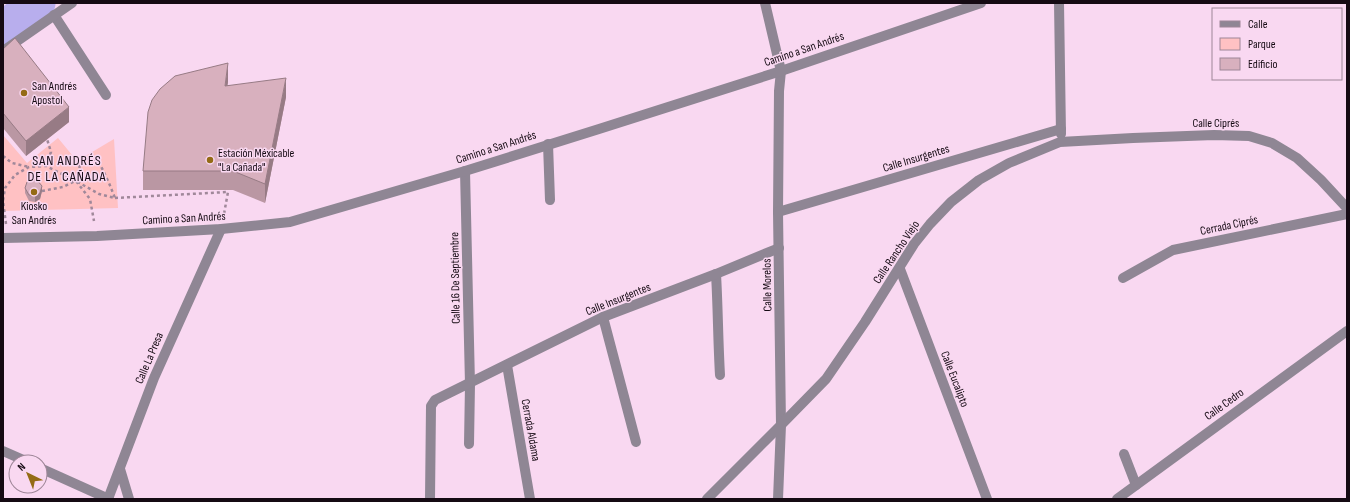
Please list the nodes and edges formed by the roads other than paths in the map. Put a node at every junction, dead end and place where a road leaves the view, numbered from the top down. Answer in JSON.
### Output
{"nodes":[{"id":1,"x":72,"y":3,"type":"edge"},
{"id":2,"x":765,"y":3,"type":"edge"},
{"id":3,"x":981,"y":3,"type":"edge"},
{"id":4,"x":1060,"y":3,"type":"edge"},
{"id":5,"x":54,"y":15,"type":"junction"},
{"id":6,"x":3,"y":52,"type":"edge"},
{"id":7,"x":781,"y":71,"type":"junction"},
{"id":8,"x":106,"y":95,"type":"dead end"},
{"id":9,"x":1061,"y":129,"type":"junction"},
{"id":10,"x":1060,"y":142,"type":"junction"},
{"id":11,"x":548,"y":144,"type":"junction"},
{"id":12,"x":465,"y":171,"type":"junction"},
{"id":13,"x":550,"y":200,"type":"dead end"},
{"id":14,"x":1347,"y":208,"type":"edge"},
{"id":15,"x":778,"y":212,"type":"junction"},
{"id":16,"x":1347,"y":214,"type":"edge"},
{"id":17,"x":221,"y":229,"type":"junction"},
{"id":18,"x":6,"y":238,"type":"edge"},
{"id":19,"x":779,"y":248,"type":"junction"},
{"id":20,"x":900,"y":269,"type":"junction"},
{"id":21,"x":716,"y":274,"type":"junction"},
{"id":22,"x":1123,"y":278,"type":"dead end"},
{"id":23,"x":604,"y":317,"type":"junction"},
{"id":24,"x":1347,"y":331,"type":"edge"},
{"id":25,"x":507,"y":365,"type":"junction"},
{"id":26,"x":720,"y":375,"type":"dead end"},
{"id":27,"x":470,"y":384,"type":"junction"},
{"id":28,"x":782,"y":425,"type":"junction"},
{"id":29,"x":636,"y":442,"type":"dead end"},
{"id":30,"x":469,"y":444,"type":"dead end"},
{"id":31,"x":1124,"y":454,"type":"dead end"},
{"id":32,"x":120,"y":469,"type":"junction"},
{"id":33,"x":48,"y":472,"type":"edge"},
{"id":34,"x":1136,"y":485,"type":"junction"},
{"id":35,"x":108,"y":499,"type":"edge"},
{"id":36,"x":129,"y":499,"type":"edge"},
{"id":37,"x":430,"y":499,"type":"edge"},
{"id":38,"x":530,"y":499,"type":"edge"},
{"id":39,"x":706,"y":499,"type":"edge"},
{"id":40,"x":778,"y":499,"type":"edge"},
{"id":41,"x":987,"y":499,"type":"edge"},
{"id":42,"x":1117,"y":499,"type":"edge"}],
"edges":[{"from":1,"to":5,"type":"street"},
{"from":2,"to":7,"type":"street","name":"Calle Morelos"},
{"from":3,"to":7,"type":"street","name":"Camino a San Andrés"},
{"from":4,"to":9,"type":"street"},
{"from":5,"to":6,"type":"street"},
{"from":5,"to":8,"type":"street"},
{"from":7,"to":11,"type":"street","name":"Camino a San Andrés"},
{"from":7,"to":15,"type":"street","name":"Calle Morelos"},
{"from":9,"to":10,"type":"street"},
{"from":9,"to":15,"type":"street","name":"Calle Insurgentes"},
{"from":10,"to":14,"type":"street","name":"Calle Ciprés"},
{"from":10,"to":20,"type":"street","name":"Calle Rancho Viejo"},
{"from":11,"to":12,"type":"street","name":"Camino a San Andrés"},
{"from":11,"to":13,"type":"street"},
{"from":12,"to":17,"type":"street","name":"Camino a San Andrés"},
{"from":12,"to":27,"type":"street","name":"Calle 16 De Septiembre"},
{"from":15,"to":19,"type":"street","name":"Calle Morelos"},
{"from":16,"to":22,"type":"street","name":"Cerrada Ciprés"},
{"from":17,"to":18,"type":"street","name":"Camino a San Andrés"},
{"from":17,"to":32,"type":"street","name":"Calle La Presa"},
{"from":19,"to":21,"type":"street","name":"Calle Insurgentes"},
{"from":19,"to":28,"type":"street","name":"Calle Morelos"},
{"from":20,"to":28,"type":"street","name":"Calle Rancho Viejo"},
{"from":20,"to":41,"type":"street","name":"Calle Eucalipto"},
{"from":21,"to":23,"type":"street","name":"Calle Insurgentes"},
{"from":21,"to":26,"type":"street"},
{"from":23,"to":25,"type":"street","name":"Calle Insurgentes"},
{"from":23,"to":29,"type":"street"},
{"from":24,"to":34,"type":"street","name":"Calle Cedro"},
{"from":25,"to":27,"type":"street","name":"Calle Insurgentes"},
{"from":25,"to":38,"type":"street","name":"Cerrada Aldama"},
{"from":27,"to":30,"type":"street","name":"Calle 16 De Septiembre"},
{"from":27,"to":37,"type":"street","name":"Calle Insurgentes"},
{"from":28,"to":39,"type":"street","name":"Calle Rancho Viejo"},
{"from":28,"to":40,"type":"street","name":"Calle Morelos"},
{"from":31,"to":34,"type":"street"},
{"from":32,"to":35,"type":"street","name":"Calle La Presa"},
{"from":32,"to":36,"type":"street"},
{"from":33,"to":35,"type":"street"},
{"from":34,"to":42,"type":"street","name":"Calle Cedro"}]}
